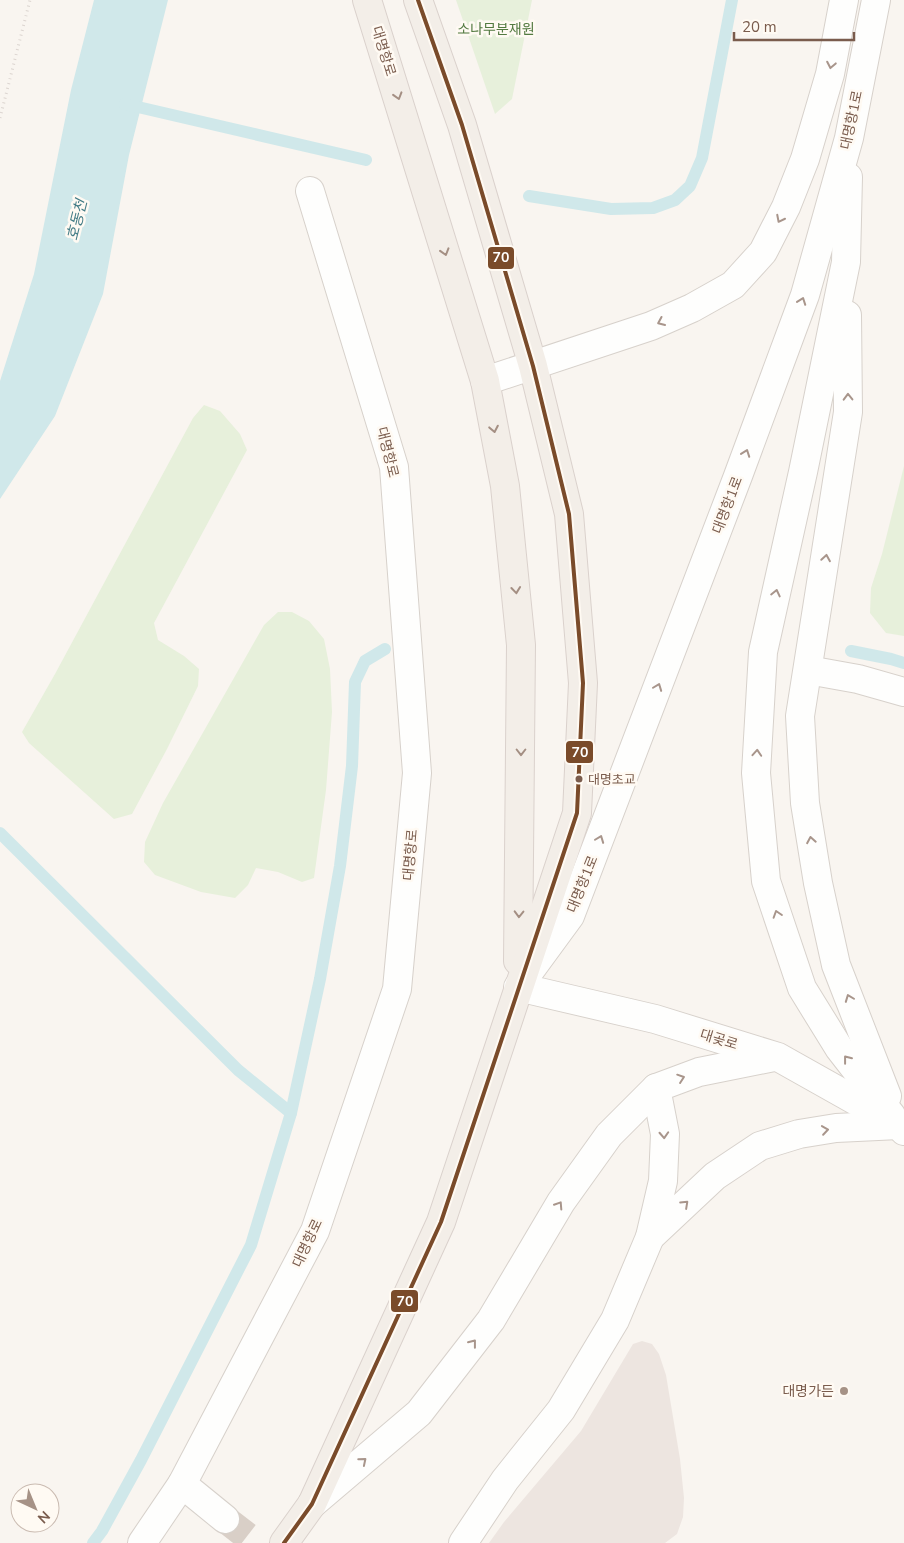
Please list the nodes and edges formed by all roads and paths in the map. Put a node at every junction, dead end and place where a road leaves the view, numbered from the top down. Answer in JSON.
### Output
{"nodes":[{"id":1,"x":30,"y":0,"type":"edge"},
{"id":2,"x":367,"y":0,"type":"edge"},
{"id":3,"x":418,"y":0,"type":"edge"},
{"id":4,"x":844,"y":0,"type":"edge"},
{"id":5,"x":876,"y":0,"type":"edge"},
{"id":6,"x":1,"y":104,"type":"edge"},
{"id":7,"x":0,"y":118,"type":"edge"},
{"id":8,"x":848,"y":138,"type":"junction"},
{"id":9,"x":310,"y":192,"type":"dead end"},
{"id":10,"x":846,"y":262,"type":"junction"},
{"id":11,"x":532,"y":366,"type":"junction"},
{"id":12,"x":486,"y":381,"type":"junction"},
{"id":13,"x":808,"y":670,"type":"junction"},
{"id":14,"x":904,"y":692,"type":"edge"},
{"id":15,"x":518,"y":987,"type":"junction"},
{"id":16,"x":778,"y":1057,"type":"junction"},
{"id":17,"x":656,"y":1088,"type":"junction"},
{"id":18,"x":902,"y":1128,"type":"edge"},
{"id":19,"x":650,"y":1237,"type":"junction"},
{"id":20,"x":182,"y":1484,"type":"junction"},
{"id":21,"x":312,"y":1504,"type":"junction"},
{"id":22,"x":224,"y":1519,"type":"tunnel mouth"},
{"id":23,"x":142,"y":1543,"type":"edge"},
{"id":24,"x":284,"y":1543,"type":"edge"},
{"id":25,"x":463,"y":1543,"type":"edge"}],
"edges":[{"from":1,"to":6,"type":"path"},
{"from":2,"to":12,"type":"main road","name":"대명항로","one_way":true},
{"from":3,"to":11,"type":"main road","name":"대명항로"},
{"from":4,"to":11,"type":"street","one_way":true},
{"from":5,"to":8,"type":"street","name":"대명항1로"},
{"from":6,"to":7,"type":"path"},
{"from":8,"to":10,"type":"street"},
{"from":15,"to":8,"type":"street","name":"대명항1로","one_way":true},
{"from":9,"to":20,"type":"street","name":"대명항로"},
{"from":13,"to":10,"type":"street","one_way":true},
{"from":18,"to":10,"type":"street","one_way":true},
{"from":11,"to":12,"type":"street"},
{"from":11,"to":15,"type":"main road","name":"대명항로"},
{"from":12,"to":15,"type":"main road","name":"대명항로","one_way":true},
{"from":13,"to":14,"type":"street"},
{"from":18,"to":13,"type":"street","one_way":true},
{"from":15,"to":16,"type":"street","name":"대곶로"},
{"from":15,"to":21,"type":"main road","name":"대명항로"},
{"from":17,"to":16,"type":"street","one_way":true},
{"from":16,"to":18,"type":"street","name":"대곶로"},
{"from":17,"to":19,"type":"street","one_way":true},
{"from":21,"to":17,"type":"street","one_way":true},
{"from":19,"to":18,"type":"street","one_way":true},
{"from":19,"to":25,"type":"street"},
{"from":20,"to":22,"type":"street"},
{"from":20,"to":23,"type":"street","name":"대명항로"},
{"from":21,"to":24,"type":"main road","name":"대명항로"}]}
